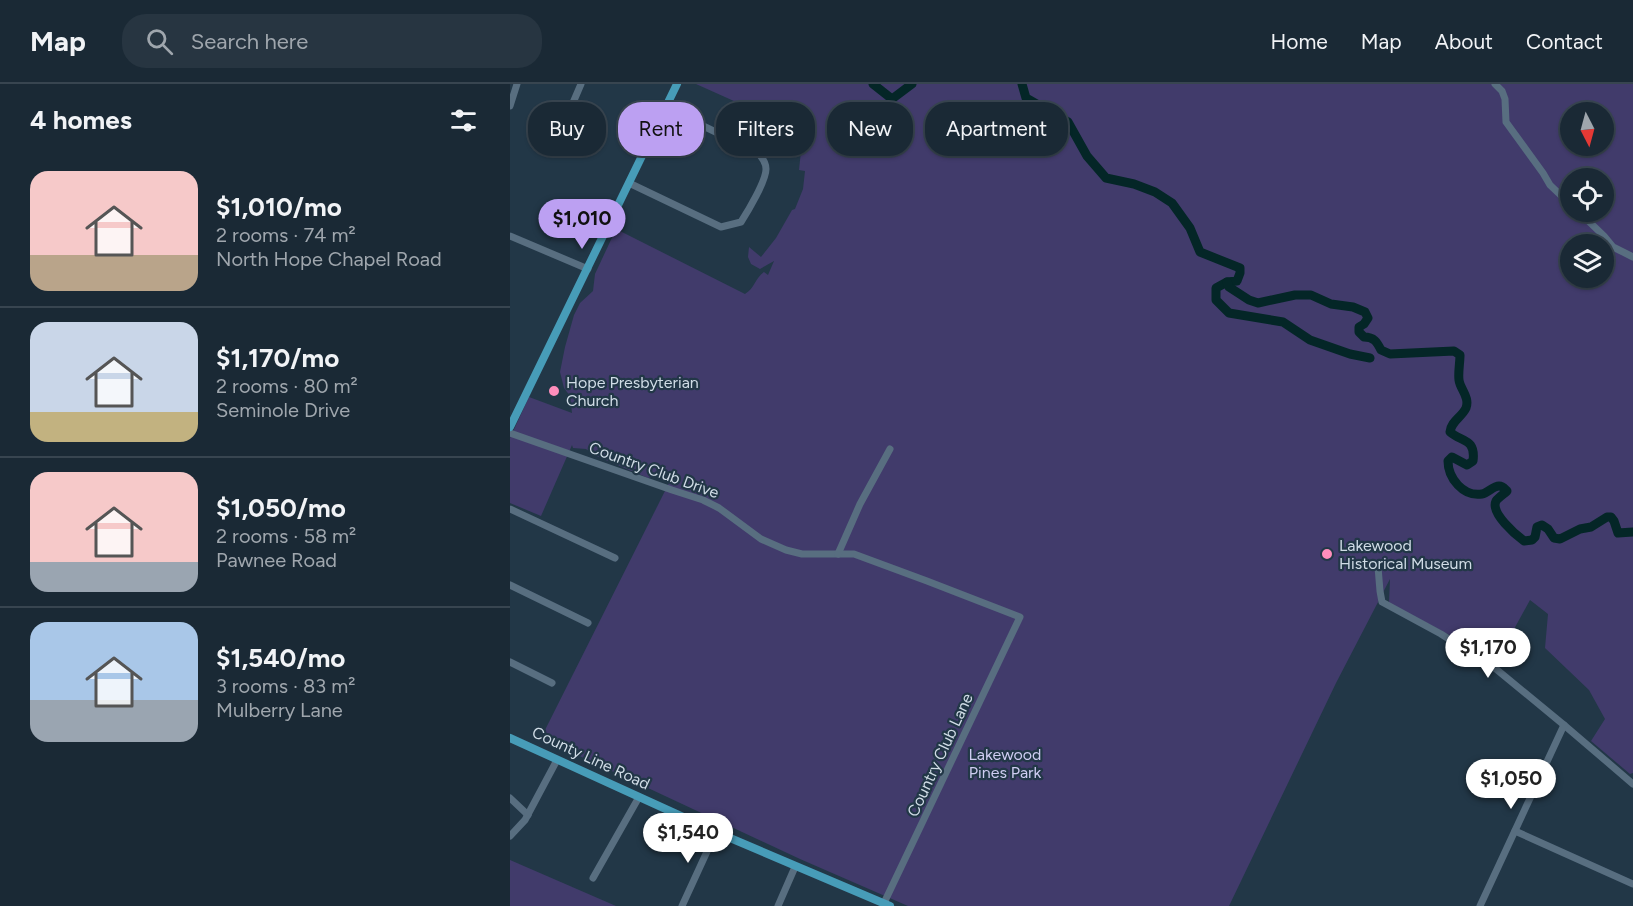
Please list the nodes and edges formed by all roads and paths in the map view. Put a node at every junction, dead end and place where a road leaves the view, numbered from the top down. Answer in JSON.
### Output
{"nodes":[{"id":1,"x":517,"y":84,"type":"edge"},
{"id":2,"x":581,"y":84,"type":"edge"},
{"id":3,"x":677,"y":84,"type":"edge"},
{"id":4,"x":1495,"y":84,"type":"edge"},
{"id":5,"x":573,"y":102,"type":"edge"},
{"id":6,"x":669,"y":102,"type":"edge"},
{"id":7,"x":510,"y":106,"type":"edge"},
{"id":8,"x":704,"y":127,"type":"edge"},
{"id":9,"x":642,"y":156,"type":"edge"},
{"id":10,"x":629,"y":183,"type":"junction"},
{"id":11,"x":1560,"y":194,"type":"edge"},
{"id":12,"x":1589,"y":222,"type":"edge"},
{"id":13,"x":510,"y":236,"type":"edge"},
{"id":14,"x":1633,"y":257,"type":"edge"},
{"id":15,"x":588,"y":269,"type":"junction"},
{"id":16,"x":510,"y":426,"type":"edge"},
{"id":17,"x":510,"y":433,"type":"edge"},
{"id":18,"x":890,"y":449,"type":"dead end"},
{"id":19,"x":510,"y":509,"type":"edge"},
{"id":20,"x":838,"y":554,"type":"junction"},
{"id":21,"x":615,"y":558,"type":"dead end"},
{"id":22,"x":1378,"y":567,"type":"dead end"},
{"id":23,"x":510,"y":585,"type":"edge"},
{"id":24,"x":1020,"y":617,"type":"joint"},
{"id":25,"x":588,"y":623,"type":"dead end"},
{"id":26,"x":510,"y":662,"type":"edge"},
{"id":27,"x":552,"y":683,"type":"dead end"},
{"id":28,"x":1564,"y":725,"type":"junction"},
{"id":29,"x":510,"y":738,"type":"edge"},
{"id":30,"x":557,"y":760,"type":"junction"},
{"id":31,"x":1633,"y":784,"type":"edge"},
{"id":32,"x":639,"y":797,"type":"junction"},
{"id":33,"x":510,"y":798,"type":"edge"},
{"id":34,"x":528,"y":814,"type":"junction"},
{"id":35,"x":1515,"y":831,"type":"junction"},
{"id":36,"x":716,"y":832,"type":"junction"},
{"id":37,"x":510,"y":836,"type":"edge"},
{"id":38,"x":795,"y":867,"type":"junction"},
{"id":39,"x":593,"y":878,"type":"dead end"},
{"id":40,"x":1633,"y":884,"type":"edge"},
{"id":41,"x":887,"y":905,"type":"edge"},
{"id":42,"x":681,"y":906,"type":"edge"},
{"id":43,"x":778,"y":906,"type":"edge"},
{"id":44,"x":1480,"y":906,"type":"edge"}],
"edges":[{"from":1,"to":7,"type":"street"},
{"from":2,"to":5,"type":"street"},
{"from":3,"to":6,"type":"main road"},
{"from":4,"to":11,"type":"street"},
{"from":8,"to":10,"type":"street"},
{"from":9,"to":10,"type":"main road"},
{"from":10,"to":15,"type":"main road"},
{"from":12,"to":14,"type":"street"},
{"from":13,"to":15,"type":"street"},
{"from":15,"to":16,"type":"main road"},
{"from":17,"to":20,"type":"street","name":"Country Club Drive"},
{"from":18,"to":20,"type":"street"},
{"from":19,"to":21,"type":"street"},
{"from":20,"to":24,"type":"street","name":"Country Club Drive"},
{"from":22,"to":28,"type":"street"},
{"from":23,"to":25,"type":"street"},
{"from":24,"to":41,"type":"street","name":"Country Club Lane"},
{"from":26,"to":27,"type":"street"},
{"from":28,"to":31,"type":"street"},
{"from":28,"to":35,"type":"street"},
{"from":29,"to":30,"type":"main road","name":"County Line Road"},
{"from":30,"to":32,"type":"main road","name":"County Line Road"},
{"from":30,"to":34,"type":"street"},
{"from":32,"to":36,"type":"main road","name":"County Line Road"},
{"from":32,"to":39,"type":"street"},
{"from":33,"to":34,"type":"street"},
{"from":34,"to":37,"type":"street"},
{"from":35,"to":40,"type":"street"},
{"from":35,"to":44,"type":"street"},
{"from":36,"to":38,"type":"main road","name":"County Line Road"},
{"from":36,"to":42,"type":"street"},
{"from":38,"to":41,"type":"main road","name":"County Line Road"},
{"from":38,"to":43,"type":"street"}]}
